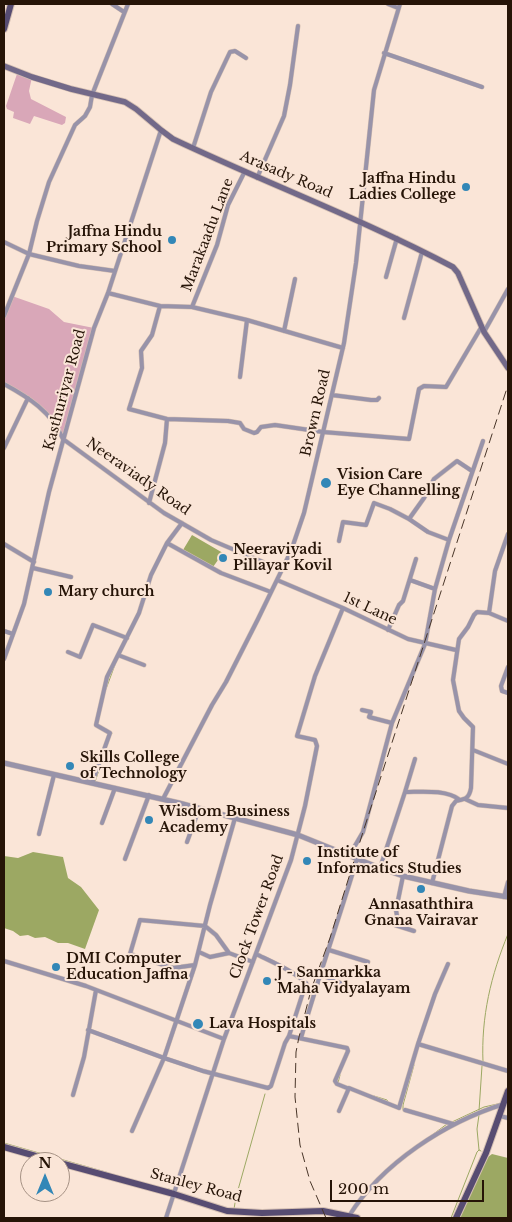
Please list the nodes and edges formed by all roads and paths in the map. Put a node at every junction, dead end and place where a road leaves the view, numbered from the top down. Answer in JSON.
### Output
{"nodes":[{"id":1,"x":11,"y":4,"type":"edge"},
{"id":2,"x":112,"y":4,"type":"edge"},
{"id":3,"x":128,"y":4,"type":"edge"},
{"id":4,"x":388,"y":4,"type":"edge"},
{"id":5,"x":399,"y":6,"type":"edge"},
{"id":6,"x":124,"y":12,"type":"junction"},
{"id":7,"x":298,"y":26,"type":"dead end"},
{"id":8,"x":4,"y":29,"type":"edge"},
{"id":9,"x":384,"y":54,"type":"junction"},
{"id":10,"x":246,"y":58,"type":"dead end"},
{"id":11,"x":4,"y":66,"type":"edge"},
{"id":12,"x":482,"y":87,"type":"dead end"},
{"id":13,"x":92,"y":95,"type":"junction"},
{"id":14,"x":160,"y":130,"type":"junction"},
{"id":15,"x":193,"y":148,"type":"junction"},
{"id":16,"x":244,"y":171,"type":"junction"},
{"id":17,"x":257,"y":178,"type":"junction"},
{"id":18,"x":360,"y":220,"type":"junction"},
{"id":19,"x":397,"y":238,"type":"junction"},
{"id":20,"x":4,"y":242,"type":"edge"},
{"id":21,"x":422,"y":252,"type":"junction"},
{"id":22,"x":29,"y":254,"type":"junction"},
{"id":23,"x":115,"y":271,"type":"junction"},
{"id":24,"x":386,"y":277,"type":"dead end"},
{"id":25,"x":295,"y":279,"type":"dead end"},
{"id":26,"x":508,"y":289,"type":"edge"},
{"id":27,"x":108,"y":293,"type":"junction"},
{"id":28,"x":160,"y":306,"type":"junction"},
{"id":29,"x":192,"y":307,"type":"junction"},
{"id":30,"x":4,"y":316,"type":"edge"},
{"id":31,"x":404,"y":318,"type":"dead end"},
{"id":32,"x":247,"y":320,"type":"junction"},
{"id":33,"x":483,"y":329,"type":"junction"},
{"id":34,"x":284,"y":331,"type":"junction"},
{"id":35,"x":343,"y":348,"type":"junction"},
{"id":36,"x":508,"y":368,"type":"edge"},
{"id":37,"x":240,"y":377,"type":"dead end"},
{"id":38,"x":4,"y":384,"type":"edge"},
{"id":39,"x":332,"y":395,"type":"junction"},
{"id":40,"x":28,"y":398,"type":"junction"},
{"id":41,"x":379,"y":398,"type":"dead end"},
{"id":42,"x":167,"y":419,"type":"junction"},
{"id":43,"x":323,"y":432,"type":"junction"},
{"id":44,"x":63,"y":439,"type":"junction"},
{"id":45,"x":482,"y":441,"type":"dead end"},
{"id":46,"x":4,"y":448,"type":"edge"},
{"id":47,"x":472,"y":471,"type":"junction"},
{"id":48,"x":149,"y":503,"type":"junction"},
{"id":49,"x":409,"y":519,"type":"junction"},
{"id":50,"x":182,"y":523,"type":"junction"},
{"id":51,"x":508,"y":534,"type":"edge"},
{"id":52,"x":449,"y":540,"type":"junction"},
{"id":53,"x":339,"y":541,"type":"dead end"},
{"id":54,"x":167,"y":543,"type":"junction"},
{"id":55,"x":4,"y":544,"type":"edge"},
{"id":56,"x":416,"y":559,"type":"dead end"},
{"id":57,"x":34,"y":562,"type":"junction"},
{"id":58,"x":33,"y":568,"type":"junction"},
{"id":59,"x":282,"y":570,"type":"junction"},
{"id":60,"x":71,"y":577,"type":"dead end"},
{"id":61,"x":277,"y":580,"type":"junction"},
{"id":62,"x":410,"y":580,"type":"junction"},
{"id":63,"x":435,"y":589,"type":"junction"},
{"id":64,"x":271,"y":592,"type":"junction"},
{"id":65,"x":343,"y":608,"type":"junction"},
{"id":66,"x":489,"y":613,"type":"junction"},
{"id":67,"x":508,"y":621,"type":"edge"},
{"id":68,"x":388,"y":630,"type":"junction"},
{"id":69,"x":4,"y":631,"type":"edge"},
{"id":70,"x":13,"y":634,"type":"junction"},
{"id":71,"x":127,"y":638,"type":"junction"},
{"id":72,"x":425,"y":644,"type":"junction"},
{"id":73,"x":456,"y":650,"type":"junction"},
{"id":74,"x":68,"y":652,"type":"dead end"},
{"id":75,"x":118,"y":655,"type":"junction"},
{"id":76,"x":4,"y":659,"type":"edge"},
{"id":77,"x":144,"y":666,"type":"dead end"},
{"id":78,"x":508,"y":667,"type":"edge"},
{"id":79,"x":508,"y":693,"type":"edge"},
{"id":80,"x":362,"y":710,"type":"dead end"},
{"id":81,"x":392,"y":723,"type":"junction"},
{"id":82,"x":473,"y":750,"type":"junction"},
{"id":83,"x":416,"y":759,"type":"dead end"},
{"id":84,"x":508,"y":764,"type":"edge"},
{"id":85,"x":4,"y":765,"type":"edge"},
{"id":86,"x":54,"y":775,"type":"junction"},
{"id":87,"x":93,"y":780,"type":"junction"},
{"id":88,"x":115,"y":788,"type":"junction"},
{"id":89,"x":405,"y":792,"type":"junction"},
{"id":90,"x":149,"y":795,"type":"junction"},
{"id":91,"x":163,"y":798,"type":"junction"},
{"id":92,"x":465,"y":799,"type":"junction"},
{"id":93,"x":460,"y":800,"type":"junction"},
{"id":94,"x":508,"y":808,"type":"edge"},
{"id":95,"x":198,"y":809,"type":"junction"},
{"id":96,"x":235,"y":818,"type":"junction"},
{"id":97,"x":102,"y":823,"type":"dead end"},
{"id":98,"x":39,"y":834,"type":"dead end"},
{"id":99,"x":298,"y":835,"type":"junction"},
{"id":100,"x":187,"y":842,"type":"dead end"},
{"id":101,"x":349,"y":856,"type":"junction"},
{"id":102,"x":124,"y":859,"type":"dead end"},
{"id":103,"x":357,"y":859,"type":"junction"},
{"id":104,"x":380,"y":868,"type":"junction"},
{"id":105,"x":403,"y":876,"type":"junction"},
{"id":106,"x":432,"y":882,"type":"junction"},
{"id":107,"x":508,"y":882,"type":"edge"},
{"id":108,"x":506,"y":897,"type":"edge"},
{"id":109,"x":205,"y":926,"type":"junction"},
{"id":110,"x":414,"y":931,"type":"dead end"},
{"id":111,"x":329,"y":950,"type":"junction"},
{"id":112,"x":199,"y":952,"type":"junction"},
{"id":113,"x":229,"y":953,"type":"junction"},
{"id":114,"x":256,"y":954,"type":"junction"},
{"id":115,"x":4,"y":961,"type":"edge"},
{"id":116,"x":253,"y":962,"type":"junction"},
{"id":117,"x":368,"y":962,"type":"dead end"},
{"id":118,"x":448,"y":964,"type":"dead end"},
{"id":119,"x":195,"y":965,"type":"junction"},
{"id":120,"x":324,"y":976,"type":"dead end"},
{"id":121,"x":306,"y":983,"type":"junction"},
{"id":122,"x":96,"y":990,"type":"junction"},
{"id":123,"x":377,"y":992,"type":"dead end"},
{"id":124,"x":313,"y":996,"type":"junction"},
{"id":125,"x":176,"y":1021,"type":"junction"},
{"id":126,"x":88,"y":1030,"type":"junction"},
{"id":127,"x":289,"y":1036,"type":"junction"},
{"id":128,"x":301,"y":1038,"type":"junction"},
{"id":129,"x":224,"y":1039,"type":"junction"},
{"id":130,"x":418,"y":1044,"type":"junction"},
{"id":131,"x":164,"y":1058,"type":"junction"},
{"id":132,"x":508,"y":1071,"type":"edge"},
{"id":133,"x":213,"y":1074,"type":"junction"},
{"id":134,"x":347,"y":1088,"type":"dead end"},
{"id":135,"x":508,"y":1091,"type":"edge"},
{"id":136,"x":73,"y":1095,"type":"dead end"},
{"id":137,"x":506,"y":1102,"type":"edge"},
{"id":138,"x":405,"y":1110,"type":"dead end"},
{"id":139,"x":340,"y":1111,"type":"dead end"},
{"id":140,"x":500,"y":1116,"type":"junction"},
{"id":141,"x":508,"y":1118,"type":"edge"},
{"id":142,"x":453,"y":1124,"type":"junction"},
{"id":143,"x":132,"y":1131,"type":"dead end"},
{"id":144,"x":4,"y":1147,"type":"edge"},
{"id":145,"x":22,"y":1152,"type":"edge"},
{"id":146,"x":70,"y":1165,"type":"edge"},
{"id":147,"x":174,"y":1194,"type":"junction"},
{"id":148,"x":349,"y":1216,"type":"junction"},
{"id":149,"x":166,"y":1218,"type":"edge"},
{"id":150,"x":357,"y":1218,"type":"edge"},
{"id":151,"x":456,"y":1218,"type":"edge"}],
"edges":[{"from":1,"to":8,"type":"main road"},
{"from":2,"to":6,"type":"street"},
{"from":3,"to":6,"type":"street"},
{"from":4,"to":5,"type":"street"},
{"from":5,"to":9,"type":"street","name":"Brown Road"},
{"from":6,"to":13,"type":"street"},
{"from":7,"to":17,"type":"street"},
{"from":9,"to":12,"type":"street"},
{"from":9,"to":18,"type":"street","name":"Brown Road"},
{"from":10,"to":15,"type":"street"},
{"from":11,"to":13,"type":"main road","name":"Arasady Road"},
{"from":13,"to":14,"type":"main road","name":"Arasady Road"},
{"from":13,"to":22,"type":"street"},
{"from":14,"to":15,"type":"main road","name":"Arasady Road"},
{"from":14,"to":23,"type":"street","name":"Kasthuriyar Road"},
{"from":15,"to":16,"type":"main road","name":"Arasady Road"},
{"from":16,"to":17,"type":"main road","name":"Arasady Road"},
{"from":16,"to":29,"type":"street","name":"Marakaadu Lane"},
{"from":17,"to":18,"type":"main road","name":"Arasady Road"},
{"from":18,"to":19,"type":"main road","name":"Arasady Road"},
{"from":18,"to":35,"type":"street","name":"Brown Road"},
{"from":19,"to":21,"type":"main road","name":"Arasady Road"},
{"from":19,"to":24,"type":"street"},
{"from":20,"to":22,"type":"street"},
{"from":21,"to":31,"type":"street"},
{"from":21,"to":33,"type":"main road","name":"Arasady Road"},
{"from":22,"to":23,"type":"street"},
{"from":22,"to":30,"type":"street"},
{"from":23,"to":27,"type":"street","name":"Kasthuriyar Road"},
{"from":25,"to":34,"type":"street"},
{"from":26,"to":33,"type":"street"},
{"from":27,"to":28,"type":"street"},
{"from":27,"to":44,"type":"street","name":"Kasthuriyar Road"},
{"from":28,"to":29,"type":"street"},
{"from":28,"to":42,"type":"street"},
{"from":29,"to":32,"type":"street"},
{"from":32,"to":34,"type":"street"},
{"from":32,"to":37,"type":"street"},
{"from":33,"to":36,"type":"main road","name":"Arasady Road"},
{"from":33,"to":43,"type":"street"},
{"from":34,"to":35,"type":"street"},
{"from":35,"to":39,"type":"street","name":"Brown Road"},
{"from":38,"to":40,"type":"street"},
{"from":39,"to":41,"type":"street"},
{"from":39,"to":43,"type":"street","name":"Brown Road"},
{"from":40,"to":44,"type":"street"},
{"from":40,"to":46,"type":"street"},
{"from":42,"to":43,"type":"street"},
{"from":42,"to":48,"type":"street"},
{"from":43,"to":59,"type":"street","name":"Brown Road"},
{"from":44,"to":48,"type":"street","name":"Neeraviady Road"},
{"from":44,"to":57,"type":"street","name":"Kasthuriyar Road"},
{"from":45,"to":47,"type":"street"},
{"from":47,"to":49,"type":"street"},
{"from":47,"to":52,"type":"street"},
{"from":48,"to":50,"type":"street","name":"Neeraviady Road"},
{"from":49,"to":52,"type":"street"},
{"from":49,"to":53,"type":"street"},
{"from":50,"to":54,"type":"street"},
{"from":50,"to":59,"type":"street","name":"Neeraviady Road"},
{"from":51,"to":66,"type":"street"},
{"from":52,"to":63,"type":"street"},
{"from":54,"to":64,"type":"street"},
{"from":54,"to":71,"type":"street"},
{"from":55,"to":57,"type":"street"},
{"from":56,"to":62,"type":"street"},
{"from":57,"to":58,"type":"street","name":"Kasthuriyar Road"},
{"from":58,"to":60,"type":"street"},
{"from":58,"to":70,"type":"street","name":"Kasthuriyar Road"},
{"from":59,"to":61,"type":"street","name":"Brown Road"},
{"from":61,"to":64,"type":"street","name":"Brown Road"},
{"from":61,"to":65,"type":"street","name":"1st Lane"},
{"from":62,"to":63,"type":"street"},
{"from":62,"to":68,"type":"street"},
{"from":63,"to":72,"type":"street"},
{"from":64,"to":91,"type":"street","name":"Brown Road"},
{"from":65,"to":68,"type":"street","name":"1st Lane"},
{"from":65,"to":99,"type":"street","name":"Clock Tower Road"},
{"from":66,"to":67,"type":"street"},
{"from":66,"to":73,"type":"street"},
{"from":68,"to":72,"type":"street","name":"1st Lane"},
{"from":69,"to":70,"type":"street"},
{"from":70,"to":76,"type":"street","name":"Kasthuriyar Road"},
{"from":71,"to":74,"type":"street"},
{"from":71,"to":75,"type":"street"},
{"from":72,"to":73,"type":"street","name":"1st Lane"},
{"from":72,"to":81,"type":"street"},
{"from":73,"to":82,"type":"street"},
{"from":75,"to":77,"type":"street"},
{"from":75,"to":87,"type":"street"},
{"from":78,"to":79,"type":"street"},
{"from":80,"to":81,"type":"street"},
{"from":81,"to":101,"type":"street"},
{"from":82,"to":84,"type":"street"},
{"from":82,"to":92,"type":"street"},
{"from":83,"to":89,"type":"street"},
{"from":85,"to":86,"type":"street"},
{"from":86,"to":87,"type":"street"},
{"from":86,"to":98,"type":"street"},
{"from":87,"to":88,"type":"street"},
{"from":88,"to":90,"type":"street"},
{"from":88,"to":97,"type":"street"},
{"from":89,"to":93,"type":"street"},
{"from":89,"to":104,"type":"street"},
{"from":90,"to":91,"type":"street"},
{"from":90,"to":102,"type":"street"},
{"from":91,"to":95,"type":"street"},
{"from":92,"to":93,"type":"street"},
{"from":92,"to":94,"type":"street"},
{"from":93,"to":106,"type":"street"},
{"from":95,"to":96,"type":"street"},
{"from":95,"to":100,"type":"street"},
{"from":96,"to":99,"type":"street"},
{"from":96,"to":109,"type":"street"},
{"from":99,"to":101,"type":"street"},
{"from":99,"to":114,"type":"street","name":"Clock Tower Road"},
{"from":101,"to":103,"type":"street"},
{"from":103,"to":104,"type":"street"},
{"from":103,"to":111,"type":"street"},
{"from":104,"to":105,"type":"street"},
{"from":105,"to":106,"type":"street"},
{"from":105,"to":110,"type":"street"},
{"from":106,"to":108,"type":"street"},
{"from":107,"to":108,"type":"street"},
{"from":109,"to":112,"type":"street"},
{"from":109,"to":113,"type":"street"},
{"from":109,"to":119,"type":"street"},
{"from":111,"to":117,"type":"street"},
{"from":111,"to":124,"type":"street"},
{"from":112,"to":113,"type":"street"},
{"from":112,"to":119,"type":"street"},
{"from":113,"to":116,"type":"street"},
{"from":114,"to":116,"type":"street","name":"Clock Tower Road"},
{"from":114,"to":121,"type":"street"},
{"from":115,"to":122,"type":"street"},
{"from":116,"to":129,"type":"street","name":"Clock Tower Road"},
{"from":118,"to":130,"type":"street"},
{"from":119,"to":125,"type":"street"},
{"from":120,"to":123,"type":"street"},
{"from":121,"to":124,"type":"street"},
{"from":121,"to":127,"type":"street"},
{"from":122,"to":125,"type":"street"},
{"from":122,"to":126,"type":"street"},
{"from":124,"to":128,"type":"street"},
{"from":125,"to":129,"type":"street"},
{"from":125,"to":131,"type":"street"},
{"from":126,"to":131,"type":"street"},
{"from":126,"to":136,"type":"street"},
{"from":127,"to":128,"type":"street"},
{"from":127,"to":133,"type":"street"},
{"from":128,"to":134,"type":"street"},
{"from":129,"to":133,"type":"street","name":"Clock Tower Road"},
{"from":130,"to":132,"type":"street"},
{"from":130,"to":139,"type":"street"},
{"from":131,"to":133,"type":"street"},
{"from":131,"to":143,"type":"street"},
{"from":133,"to":147,"type":"street","name":"Clock Tower Road"},
{"from":135,"to":137,"type":"main road"},
{"from":137,"to":140,"type":"main road"},
{"from":137,"to":142,"type":"street"},
{"from":138,"to":142,"type":"street"},
{"from":140,"to":141,"type":"street"},
{"from":140,"to":151,"type":"main road"},
{"from":142,"to":148,"type":"street"},
{"from":144,"to":145,"type":"main road","name":"Stanley Road"},
{"from":146,"to":147,"type":"main road","name":"Stanley Road"},
{"from":147,"to":148,"type":"main road","name":"Stanley Road"},
{"from":147,"to":149,"type":"street","name":"Clock Tower Road"},
{"from":148,"to":150,"type":"main road","name":"Stanley Road"}]}
